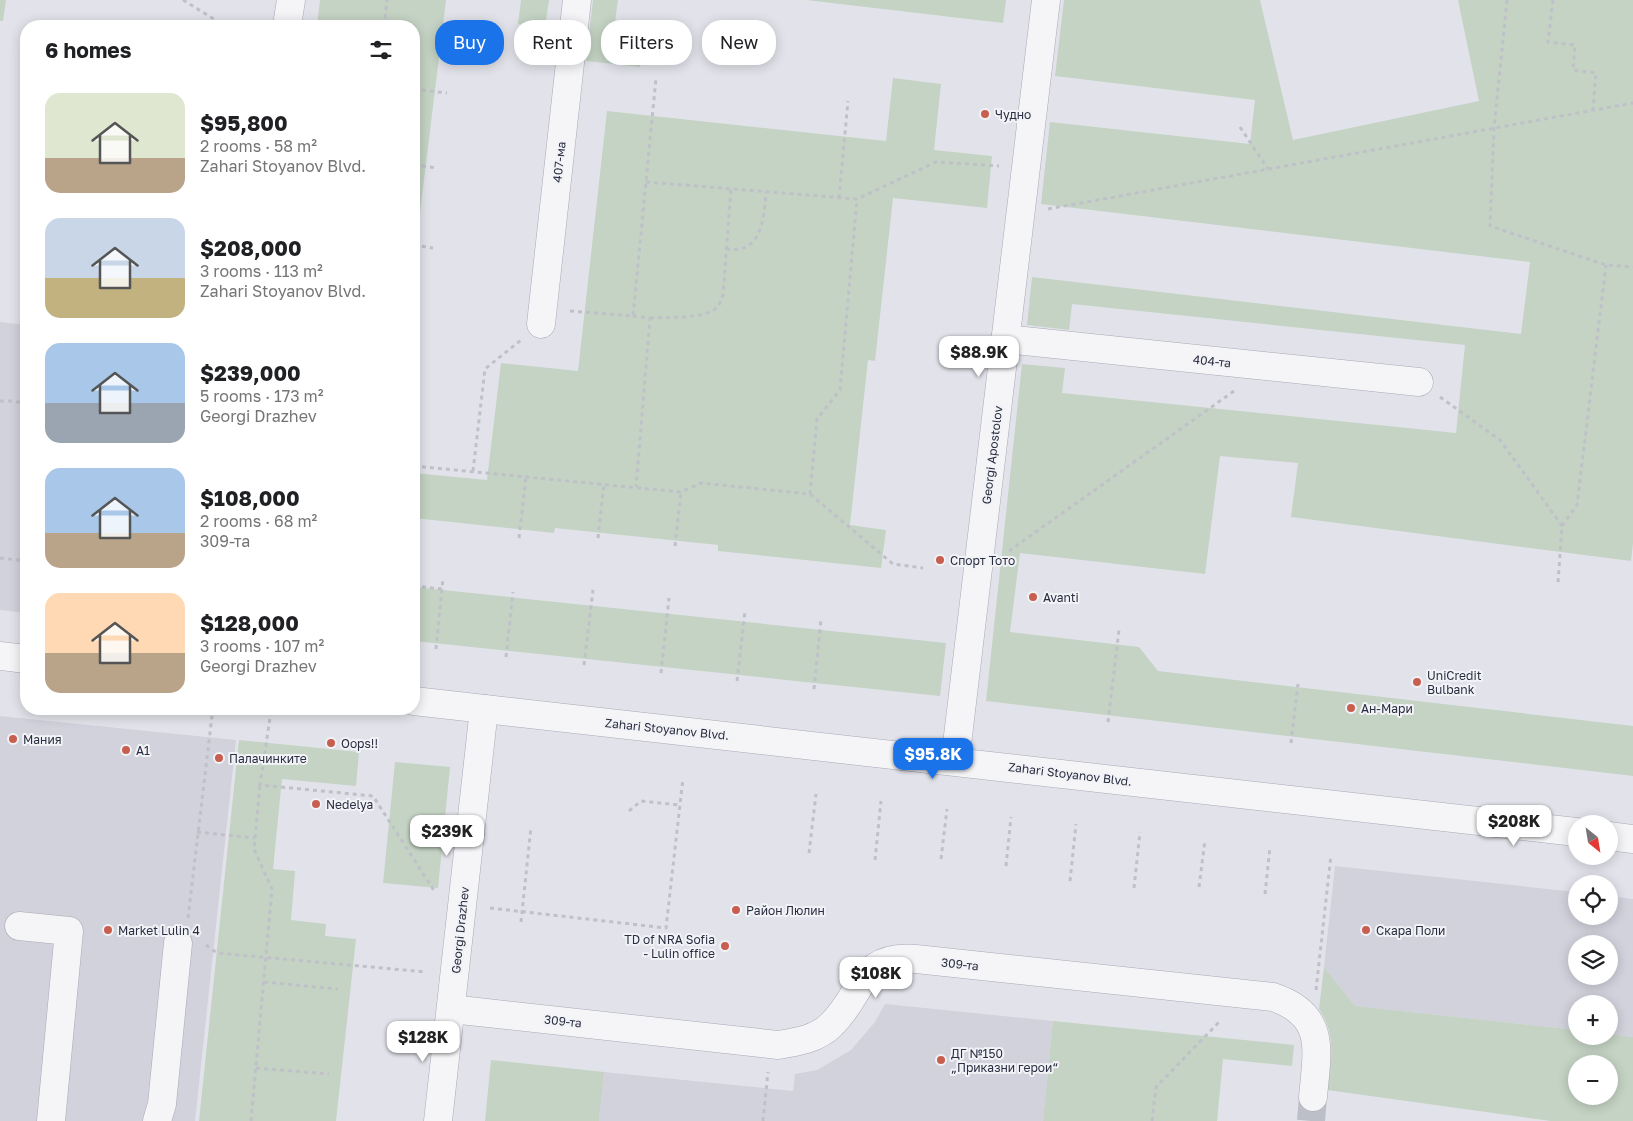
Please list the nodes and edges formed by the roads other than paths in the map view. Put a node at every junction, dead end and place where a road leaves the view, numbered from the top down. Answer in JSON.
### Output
{"nodes":[{"id":1,"x":291,"y":0,"type":"edge"},
{"id":2,"x":577,"y":0,"type":"edge"},
{"id":3,"x":1046,"y":0,"type":"edge"},
{"id":4,"x":288,"y":20,"type":"edge"},
{"id":5,"x":542,"y":316,"type":"road end"},
{"id":6,"x":1006,"y":339,"type":"junction"},
{"id":7,"x":1419,"y":382,"type":"road end"},
{"id":8,"x":0,"y":656,"type":"edge"},
{"id":9,"x":20,"y":658,"type":"edge"},
{"id":10,"x":420,"y":702,"type":"edge"},
{"id":11,"x":484,"y":709,"type":"junction"},
{"id":12,"x":954,"y":761,"type":"junction"},
{"id":13,"x":1568,"y":831,"type":"edge"},
{"id":14,"x":1618,"y":837,"type":"edge"},
{"id":15,"x":1633,"y":839,"type":"edge"},
{"id":16,"x":18,"y":926,"type":"dead end"},
{"id":17,"x":182,"y":943,"type":"road end"},
{"id":18,"x":451,"y":1009,"type":"junction"},
{"id":19,"x":1313,"y":1097,"type":"tunnel mouth"},
{"id":20,"x":51,"y":1121,"type":"edge"},
{"id":21,"x":157,"y":1121,"type":"edge"},
{"id":22,"x":438,"y":1121,"type":"edge"}],
"edges":[{"from":1,"to":4,"type":"street"},
{"from":2,"to":5,"type":"street","name":"407-ма"},
{"from":3,"to":6,"type":"street","name":"Georgi Apostolov"},
{"from":6,"to":7,"type":"street","name":"404-та"},
{"from":6,"to":12,"type":"street","name":"Georgi Apostolov"},
{"from":8,"to":9,"type":"street"},
{"from":10,"to":11,"type":"street","name":"Zahari Stoyanov Blvd."},
{"from":11,"to":12,"type":"street","name":"Zahari Stoyanov Blvd."},
{"from":11,"to":18,"type":"street","name":"Georgi Drazhev"},
{"from":12,"to":13,"type":"street","name":"Zahari Stoyanov Blvd."},
{"from":14,"to":15,"type":"street"},
{"from":16,"to":20,"type":"street"},
{"from":17,"to":21,"type":"street"},
{"from":18,"to":19,"type":"street","name":"309-та"},
{"from":18,"to":22,"type":"street","name":"Georgi Drazhev"}]}
